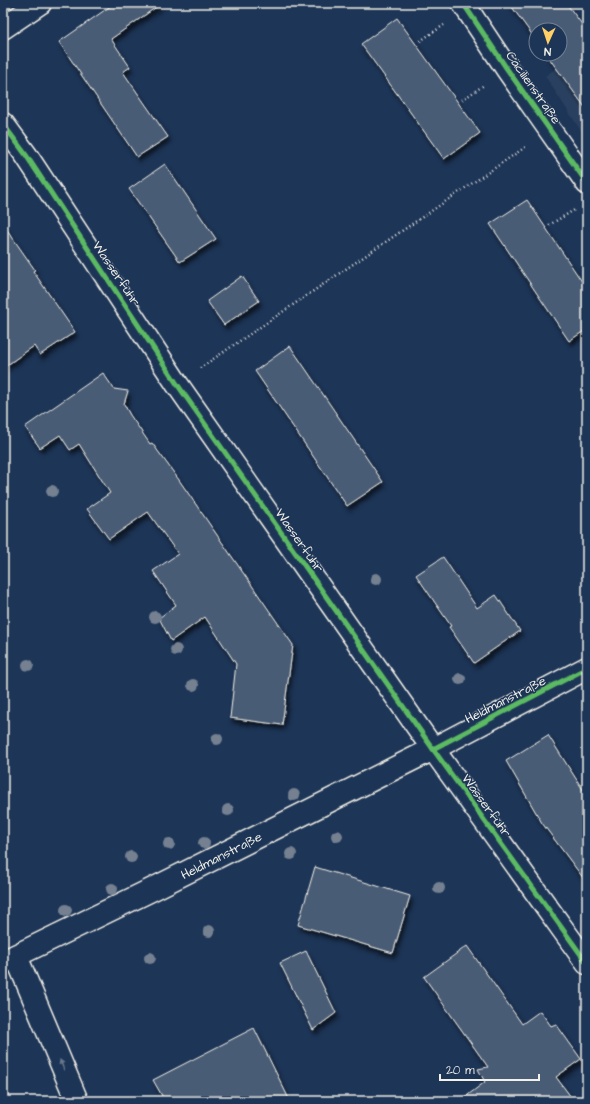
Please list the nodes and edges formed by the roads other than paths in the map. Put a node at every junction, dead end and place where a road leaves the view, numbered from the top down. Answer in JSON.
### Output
{"nodes":[{"id":1,"x":40,"y":3,"type":"edge"},
{"id":2,"x":463,"y":3,"type":"edge"},
{"id":3,"x":3,"y":28,"type":"edge"},
{"id":4,"x":3,"y":126,"type":"edge"},
{"id":5,"x":587,"y":183,"type":"edge"},
{"id":6,"x":587,"y":668,"type":"edge"},
{"id":7,"x":432,"y":749,"type":"junction"},
{"id":8,"x":10,"y":959,"type":"edge"},
{"id":9,"x":587,"y":963,"type":"edge"},
{"id":10,"x":77,"y":1101,"type":"edge"}],
"edges":[{"from":1,"to":3,"type":"main road"},
{"from":2,"to":5,"type":"main road","name":"Cäcilienstraße"},
{"from":4,"to":7,"type":"main road","name":"Wasserfuhr"},
{"from":6,"to":7,"type":"main road","name":"Heldmanstraße"},
{"from":7,"to":8,"type":"main road","name":"Heldmanstraße"},
{"from":7,"to":9,"type":"main road","name":"Wasserfuhr"},
{"from":10,"to":8,"type":"main road","one_way":true}]}
